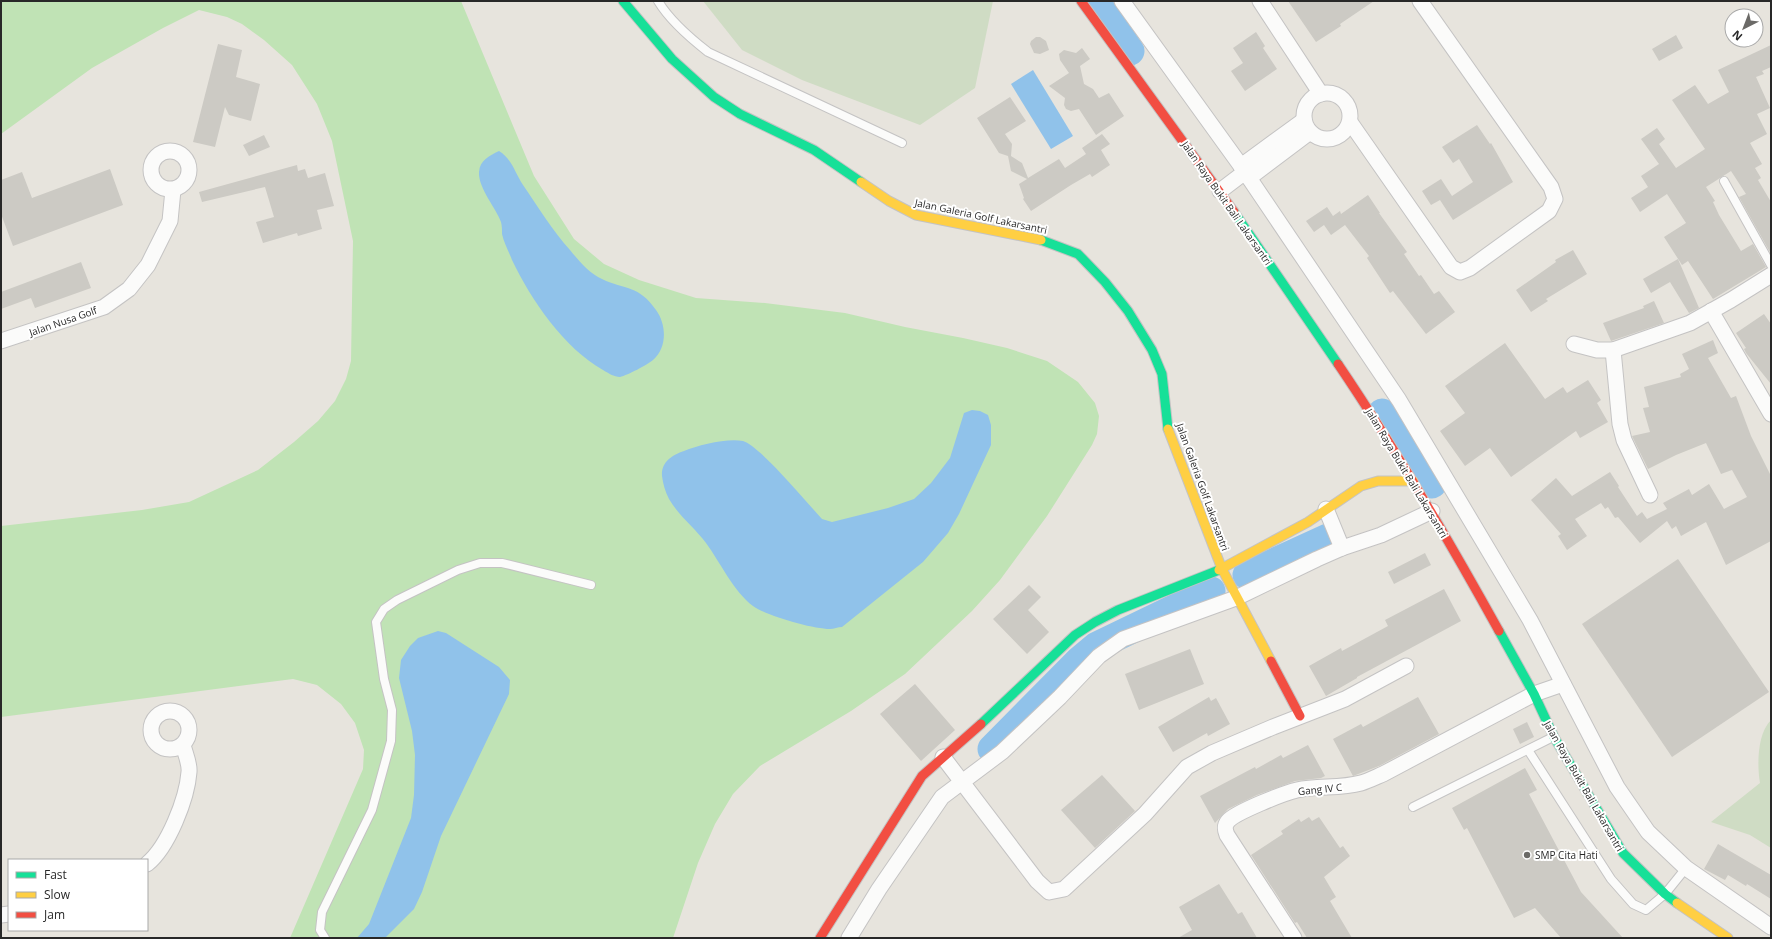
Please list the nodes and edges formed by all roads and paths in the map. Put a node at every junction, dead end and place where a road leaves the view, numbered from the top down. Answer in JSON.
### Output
{"nodes":[{"id":1,"x":623,"y":1,"type":"edge"},
{"id":2,"x":658,"y":1,"type":"edge"},
{"id":3,"x":1081,"y":1,"type":"edge"},
{"id":4,"x":1122,"y":1,"type":"edge"},
{"id":5,"x":1260,"y":1,"type":"edge"},
{"id":6,"x":1420,"y":1,"type":"edge"},
{"id":7,"x":1321,"y":94,"type":"junction"},
{"id":8,"x":1350,"y":122,"type":"junction"},
{"id":9,"x":1307,"y":126,"type":"junction"},
{"id":10,"x":902,"y":143,"type":"dead end"},
{"id":11,"x":1243,"y":173,"type":"junction"},
{"id":12,"x":1724,"y":181,"type":"dead end"},
{"id":13,"x":1222,"y":189,"type":"junction"},
{"id":14,"x":173,"y":190,"type":"dead end"},
{"id":15,"x":1771,"y":265,"type":"edge"},
{"id":16,"x":1771,"y":275,"type":"edge"},
{"id":17,"x":1711,"y":312,"type":"junction"},
{"id":18,"x":1,"y":341,"type":"edge"},
{"id":19,"x":1574,"y":344,"type":"dead end"},
{"id":20,"x":1613,"y":350,"type":"junction"},
{"id":21,"x":1771,"y":414,"type":"edge"},
{"id":22,"x":1413,"y":481,"type":"junction"},
{"id":23,"x":1650,"y":495,"type":"dead end"},
{"id":24,"x":1326,"y":510,"type":"junction"},
{"id":25,"x":1432,"y":511,"type":"junction"},
{"id":26,"x":1342,"y":548,"type":"junction"},
{"id":27,"x":1222,"y":569,"type":"junction"},
{"id":28,"x":591,"y":585,"type":"dead end"},
{"id":29,"x":1236,"y":598,"type":"junction"},
{"id":30,"x":1406,"y":666,"type":"dead end"},
{"id":31,"x":1563,"y":684,"type":"junction"},
{"id":32,"x":1534,"y":694,"type":"junction"},
{"id":33,"x":1300,"y":716,"type":"junction"},
{"id":34,"x":1554,"y":737,"type":"junction"},
{"id":35,"x":183,"y":745,"type":"dead end"},
{"id":36,"x":1528,"y":750,"type":"junction"},
{"id":37,"x":943,"y":756,"type":"junction"},
{"id":38,"x":962,"y":782,"type":"junction"},
{"id":39,"x":1413,"y":808,"type":"dead end"},
{"id":40,"x":148,"y":863,"type":"edge"},
{"id":41,"x":1686,"y":868,"type":"junction"},
{"id":42,"x":1665,"y":894,"type":"junction"},
{"id":43,"x":1771,"y":927,"type":"edge"},
{"id":44,"x":325,"y":938,"type":"edge"},
{"id":45,"x":820,"y":938,"type":"edge"},
{"id":46,"x":849,"y":938,"type":"edge"},
{"id":47,"x":1294,"y":938,"type":"edge"},
{"id":48,"x":1728,"y":938,"type":"edge"}],
"edges":[{"from":1,"to":27,"type":"street","name":"Jalan Galeria Golf Lakarsantri"},
{"from":2,"to":10,"type":"lane"},
{"from":3,"to":13,"type":"street","name":"Jalan Raya Bukit Bali Lakarsantri"},
{"from":4,"to":11,"type":"street"},
{"from":5,"to":7,"type":"street"},
{"from":6,"to":8,"type":"street"},
{"from":7,"to":8,"type":"street"},
{"from":7,"to":9,"type":"street"},
{"from":8,"to":9,"type":"street"},
{"from":9,"to":11,"type":"street"},
{"from":11,"to":13,"type":"street"},
{"from":11,"to":31,"type":"street"},
{"from":12,"to":15,"type":"lane"},
{"from":13,"to":22,"type":"street","name":"Jalan Raya Bukit Bali Lakarsantri"},
{"from":14,"to":18,"type":"street","name":"Jalan Nusa Golf"},
{"from":16,"to":17,"type":"street"},
{"from":17,"to":20,"type":"street"},
{"from":17,"to":21,"type":"street"},
{"from":19,"to":20,"type":"street"},
{"from":20,"to":23,"type":"street"},
{"from":22,"to":24,"type":"street"},
{"from":22,"to":25,"type":"street","name":"Jalan Raya Bukit Bali Lakarsantri"},
{"from":24,"to":26,"type":"street"},
{"from":24,"to":27,"type":"street"},
{"from":25,"to":26,"type":"street"},
{"from":25,"to":32,"type":"street","name":"Jalan Raya Bukit Bali Lakarsantri"},
{"from":26,"to":29,"type":"street"},
{"from":27,"to":29,"type":"street","name":"Jalan Galeria Golf Lakarsantri"},
{"from":27,"to":37,"type":"street"},
{"from":28,"to":44,"type":"lane"},
{"from":29,"to":33,"type":"street","name":"Jalan Galeria Golf Lakarsantri"},
{"from":29,"to":38,"type":"street"},
{"from":30,"to":33,"type":"street"},
{"from":31,"to":32,"type":"street","name":"Gang IV C"},
{"from":31,"to":41,"type":"street"},
{"from":32,"to":34,"type":"street","name":"Jalan Raya Bukit Bali Lakarsantri"},
{"from":32,"to":47,"type":"street","name":"Gang IV C"},
{"from":33,"to":38,"type":"street"},
{"from":34,"to":36,"type":"lane"},
{"from":34,"to":42,"type":"street","name":"Jalan Raya Bukit Bali Lakarsantri"},
{"from":35,"to":40,"type":"street"},
{"from":36,"to":39,"type":"lane"},
{"from":36,"to":42,"type":"lane"},
{"from":37,"to":38,"type":"street"},
{"from":37,"to":45,"type":"street"},
{"from":38,"to":46,"type":"street"},
{"from":41,"to":42,"type":"lane"},
{"from":41,"to":43,"type":"street"},
{"from":42,"to":48,"type":"street","name":"Jalan Raya Bukit Bali Lakarsantri"}]}
